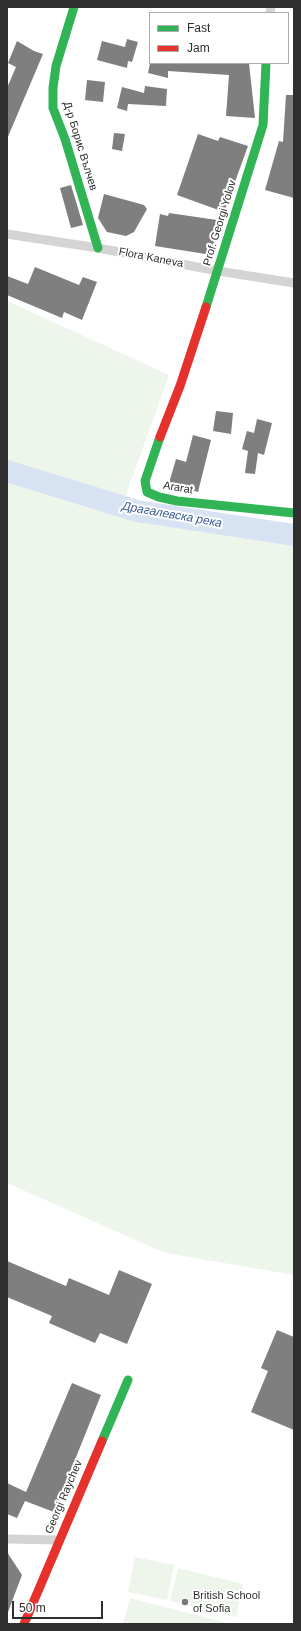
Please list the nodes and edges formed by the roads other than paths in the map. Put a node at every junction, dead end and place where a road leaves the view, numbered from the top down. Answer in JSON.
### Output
{"nodes":[{"id":1,"x":74,"y":7,"type":"edge"},
{"id":2,"x":266,"y":64,"type":"edge"},
{"id":3,"x":7,"y":234,"type":"edge"},
{"id":4,"x":98,"y":248,"type":"junction"},
{"id":5,"x":218,"y":271,"type":"junction"},
{"id":6,"x":294,"y":283,"type":"edge"},
{"id":7,"x":180,"y":386,"type":"joint"},
{"id":8,"x":294,"y":513,"type":"edge"},
{"id":9,"x":128,"y":1380,"type":"dead end"},
{"id":10,"x":7,"y":1538,"type":"edge"},
{"id":11,"x":59,"y":1540,"type":"junction"},
{"id":12,"x":24,"y":1624,"type":"edge"}],
"edges":[{"from":1,"to":4,"type":"street"},
{"from":2,"to":5,"type":"street","name":"Prof. Georgi Yolov"},
{"from":3,"to":4,"type":"street","name":"Flora Kaneva"},
{"from":4,"to":5,"type":"street","name":"Flora Kaneva"},
{"from":5,"to":6,"type":"street","name":"Flora Kaneva"},
{"from":5,"to":7,"type":"street","name":"Prof. Georgi Yolov"},
{"from":7,"to":8,"type":"street","name":"Ararat"},
{"from":9,"to":11,"type":"street","name":"Georgi Raychev"},
{"from":10,"to":11,"type":"street"},
{"from":11,"to":12,"type":"street","name":"Georgi Raychev"}]}
